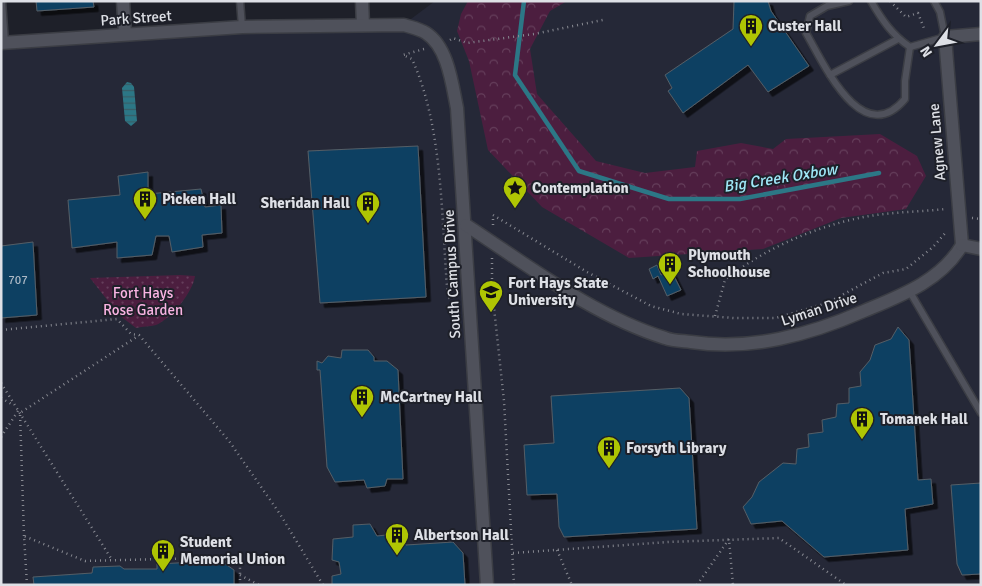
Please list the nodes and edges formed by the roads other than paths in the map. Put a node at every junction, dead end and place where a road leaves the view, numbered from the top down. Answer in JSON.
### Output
{"nodes":[{"id":1,"x":2,"y":1,"type":"edge"},
{"id":2,"x":124,"y":1,"type":"edge"},
{"id":3,"x":240,"y":1,"type":"edge"},
{"id":4,"x":362,"y":1,"type":"edge"},
{"id":5,"x":848,"y":1,"type":"edge"},
{"id":6,"x":871,"y":1,"type":"edge"},
{"id":7,"x":934,"y":1,"type":"edge"},
{"id":8,"x":363,"y":25,"type":"junction"},
{"id":9,"x":242,"y":27,"type":"junction"},
{"id":10,"x":125,"y":34,"type":"junction"},
{"id":11,"x":981,"y":34,"type":"edge"},
{"id":12,"x":945,"y":37,"type":"junction"},
{"id":13,"x":898,"y":39,"type":"junction"},
{"id":14,"x":3,"y":43,"type":"edge"},
{"id":15,"x":910,"y":47,"type":"junction"},
{"id":16,"x":830,"y":74,"type":"junction"},
{"id":17,"x":466,"y":225,"type":"junction"},
{"id":18,"x":962,"y":245,"type":"junction"},
{"id":19,"x":981,"y":249,"type":"edge"},
{"id":20,"x":910,"y":292,"type":"junction"},
{"id":21,"x":981,"y":413,"type":"edge"},
{"id":22,"x":487,"y":585,"type":"edge"}],
"edges":[{"from":1,"to":14,"type":"lane"},
{"from":2,"to":10,"type":"street"},
{"from":3,"to":9,"type":"lane"},
{"from":4,"to":8,"type":"street"},
{"from":5,"to":16,"type":"lane"},
{"from":6,"to":13,"type":"lane"},
{"from":7,"to":12,"type":"lane"},
{"from":8,"to":9,"type":"street","name":"Park Street"},
{"from":8,"to":17,"type":"street","name":"South Campus Drive"},
{"from":9,"to":10,"type":"street","name":"Park Street"},
{"from":10,"to":14,"type":"street","name":"Park Street"},
{"from":11,"to":12,"type":"street"},
{"from":12,"to":15,"type":"lane"},
{"from":12,"to":18,"type":"street","name":"Agnew Lane"},
{"from":13,"to":15,"type":"lane"},
{"from":13,"to":16,"type":"lane"},
{"from":15,"to":16,"type":"lane"},
{"from":17,"to":20,"type":"street","name":"Lyman Drive"},
{"from":17,"to":22,"type":"street","name":"South Campus Drive"},
{"from":18,"to":19,"type":"street"},
{"from":18,"to":20,"type":"street","name":"Lyman Drive"},
{"from":20,"to":21,"type":"lane"}]}
